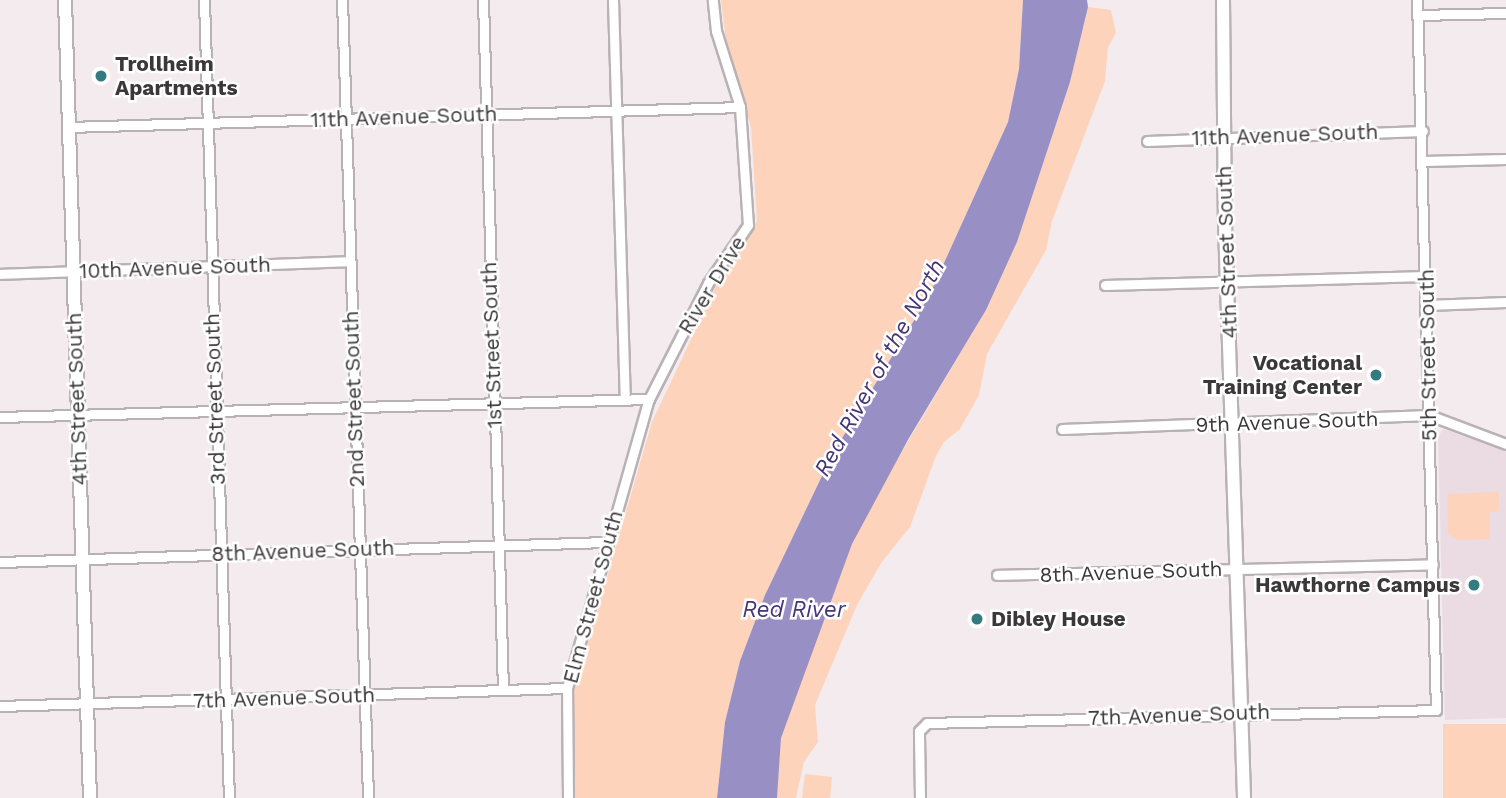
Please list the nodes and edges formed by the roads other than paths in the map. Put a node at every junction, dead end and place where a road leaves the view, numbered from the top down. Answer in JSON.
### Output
{"nodes":[{"id":1,"x":65,"y":0,"type":"edge"},
{"id":2,"x":204,"y":0,"type":"edge"},
{"id":3,"x":342,"y":0,"type":"edge"},
{"id":4,"x":483,"y":0,"type":"edge"},
{"id":5,"x":614,"y":0,"type":"edge"},
{"id":6,"x":713,"y":0,"type":"edge"},
{"id":7,"x":1223,"y":0,"type":"edge"},
{"id":8,"x":1418,"y":0,"type":"edge"},
{"id":9,"x":1506,"y":13,"type":"edge"},
{"id":10,"x":1418,"y":15,"type":"junction"},
{"id":11,"x":740,"y":107,"type":"junction"},
{"id":12,"x":617,"y":111,"type":"junction"},
{"id":13,"x":485,"y":114,"type":"junction"},
{"id":14,"x":344,"y":119,"type":"junction"},
{"id":15,"x":207,"y":123,"type":"junction"},
{"id":16,"x":68,"y":127,"type":"junction"},
{"id":17,"x":1423,"y":131,"type":"junction"},
{"id":18,"x":1224,"y":136,"type":"junction"},
{"id":19,"x":1147,"y":141,"type":"dead end"},
{"id":20,"x":1506,"y":159,"type":"edge"},
{"id":21,"x":1424,"y":161,"type":"junction"},
{"id":22,"x":349,"y":261,"type":"junction"},
{"id":23,"x":210,"y":267,"type":"junction"},
{"id":24,"x":73,"y":272,"type":"junction"},
{"id":25,"x":0,"y":274,"type":"edge"},
{"id":26,"x":1426,"y":276,"type":"junction"},
{"id":27,"x":1227,"y":281,"type":"junction"},
{"id":28,"x":1105,"y":285,"type":"dead end"},
{"id":29,"x":1506,"y":302,"type":"edge"},
{"id":30,"x":1427,"y":305,"type":"junction"},
{"id":31,"x":625,"y":397,"type":"junction"},
{"id":32,"x":649,"y":399,"type":"junction"},
{"id":33,"x":494,"y":402,"type":"junction"},
{"id":34,"x":354,"y":406,"type":"junction"},
{"id":35,"x":215,"y":410,"type":"junction"},
{"id":36,"x":77,"y":415,"type":"junction"},
{"id":37,"x":1429,"y":415,"type":"junction"},
{"id":38,"x":0,"y":417,"type":"edge"},
{"id":39,"x":1233,"y":423,"type":"junction"},
{"id":40,"x":1062,"y":429,"type":"dead end"},
{"id":41,"x":1506,"y":444,"type":"edge"},
{"id":42,"x":607,"y":542,"type":"junction"},
{"id":43,"x":498,"y":545,"type":"junction"},
{"id":44,"x":359,"y":549,"type":"junction"},
{"id":45,"x":221,"y":555,"type":"junction"},
{"id":46,"x":82,"y":559,"type":"junction"},
{"id":47,"x":0,"y":562,"type":"edge"},
{"id":48,"x":1433,"y":564,"type":"junction"},
{"id":49,"x":1238,"y":569,"type":"junction"},
{"id":50,"x":997,"y":575,"type":"dead end"},
{"id":51,"x":567,"y":688,"type":"junction"},
{"id":52,"x":503,"y":690,"type":"junction"},
{"id":53,"x":364,"y":696,"type":"junction"},
{"id":54,"x":225,"y":699,"type":"junction"},
{"id":55,"x":87,"y":703,"type":"junction"},
{"id":56,"x":0,"y":706,"type":"edge"},
{"id":57,"x":1436,"y":710,"type":"joint"},
{"id":58,"x":1242,"y":713,"type":"junction"},
{"id":59,"x":90,"y":798,"type":"edge"},
{"id":60,"x":229,"y":798,"type":"edge"},
{"id":61,"x":368,"y":798,"type":"edge"},
{"id":62,"x":568,"y":798,"type":"edge"},
{"id":63,"x":920,"y":798,"type":"edge"},
{"id":64,"x":1244,"y":798,"type":"edge"}],
"edges":[{"from":1,"to":16,"type":"street","name":"4th Street South"},
{"from":2,"to":15,"type":"street","name":"3rd Street South"},
{"from":3,"to":14,"type":"street","name":"2nd Street South"},
{"from":4,"to":13,"type":"street","name":"1st Street South"},
{"from":5,"to":12,"type":"street"},
{"from":6,"to":11,"type":"street","name":"River Drive"},
{"from":7,"to":18,"type":"street","name":"4th Street South"},
{"from":8,"to":10,"type":"street","name":"5th Street South"},
{"from":9,"to":10,"type":"street"},
{"from":10,"to":17,"type":"street","name":"5th Street South"},
{"from":11,"to":12,"type":"street","name":"11th Avenue South"},
{"from":11,"to":32,"type":"street","name":"River Drive"},
{"from":12,"to":13,"type":"street","name":"11th Avenue South"},
{"from":12,"to":31,"type":"street"},
{"from":13,"to":14,"type":"street","name":"11th Avenue South"},
{"from":13,"to":33,"type":"street","name":"1st Street South"},
{"from":14,"to":15,"type":"street","name":"11th Avenue South"},
{"from":14,"to":22,"type":"street","name":"2nd Street South"},
{"from":15,"to":16,"type":"street","name":"11th Avenue South"},
{"from":15,"to":23,"type":"street","name":"3rd Street South"},
{"from":16,"to":24,"type":"street","name":"4th Street South"},
{"from":17,"to":18,"type":"street","name":"11th Avenue South"},
{"from":17,"to":21,"type":"street","name":"5th Street South"},
{"from":18,"to":19,"type":"street","name":"11th Avenue South"},
{"from":18,"to":27,"type":"street","name":"4th Street South"},
{"from":20,"to":21,"type":"street"},
{"from":21,"to":26,"type":"street","name":"5th Street South"},
{"from":22,"to":23,"type":"street","name":"10th Avenue South"},
{"from":22,"to":34,"type":"street","name":"2nd Street South"},
{"from":23,"to":24,"type":"street","name":"10th Avenue South"},
{"from":23,"to":35,"type":"street","name":"3rd Street South"},
{"from":24,"to":25,"type":"street","name":"10th Avenue South"},
{"from":24,"to":36,"type":"street","name":"4th Street South"},
{"from":26,"to":27,"type":"street"},
{"from":26,"to":30,"type":"street","name":"5th Street South"},
{"from":27,"to":28,"type":"street"},
{"from":27,"to":39,"type":"street","name":"4th Street South"},
{"from":29,"to":30,"type":"street"},
{"from":30,"to":37,"type":"street","name":"5th Street South"},
{"from":31,"to":32,"type":"street"},
{"from":31,"to":33,"type":"street"},
{"from":32,"to":42,"type":"street","name":"Elm Street South"},
{"from":33,"to":34,"type":"street"},
{"from":33,"to":43,"type":"street","name":"1st Street South"},
{"from":34,"to":35,"type":"street"},
{"from":34,"to":44,"type":"street","name":"2nd Street South"},
{"from":35,"to":36,"type":"street"},
{"from":35,"to":45,"type":"street","name":"3rd Street South"},
{"from":36,"to":38,"type":"street"},
{"from":36,"to":46,"type":"street","name":"4th Street South"},
{"from":37,"to":39,"type":"street","name":"9th Avenue South"},
{"from":37,"to":41,"type":"street","name":"9th Avenue South"},
{"from":37,"to":48,"type":"street","name":"5th Street South"},
{"from":39,"to":40,"type":"street","name":"9th Avenue South"},
{"from":39,"to":49,"type":"street","name":"4th Street South"},
{"from":42,"to":43,"type":"street","name":"8th Avenue South"},
{"from":42,"to":51,"type":"street","name":"Elm Street South"},
{"from":43,"to":44,"type":"street","name":"8th Avenue South"},
{"from":43,"to":52,"type":"street","name":"1st Street South"},
{"from":44,"to":45,"type":"street","name":"8th Avenue South"},
{"from":44,"to":53,"type":"street","name":"2nd Street South"},
{"from":45,"to":46,"type":"street","name":"8th Avenue South"},
{"from":45,"to":54,"type":"street","name":"3rd Street South"},
{"from":46,"to":47,"type":"street","name":"8th Avenue South"},
{"from":46,"to":55,"type":"street","name":"4th Street South"},
{"from":48,"to":49,"type":"street","name":"8th Avenue South"},
{"from":48,"to":57,"type":"street","name":"5th Street South"},
{"from":49,"to":50,"type":"street","name":"8th Avenue South"},
{"from":49,"to":58,"type":"street","name":"4th Street South"},
{"from":51,"to":52,"type":"street","name":"7th Avenue South"},
{"from":51,"to":62,"type":"street","name":"Elm Street South"},
{"from":52,"to":53,"type":"street","name":"7th Avenue South"},
{"from":53,"to":54,"type":"street","name":"7th Avenue South"},
{"from":53,"to":61,"type":"street","name":"2nd Street South"},
{"from":54,"to":55,"type":"street","name":"7th Avenue South"},
{"from":54,"to":60,"type":"street","name":"3rd Street South"},
{"from":55,"to":56,"type":"street","name":"7th Avenue South"},
{"from":55,"to":59,"type":"street","name":"4th Street South"},
{"from":57,"to":58,"type":"street","name":"7th Avenue South"},
{"from":58,"to":63,"type":"street","name":"7th Avenue South"},
{"from":58,"to":64,"type":"street","name":"4th Street South"}]}
